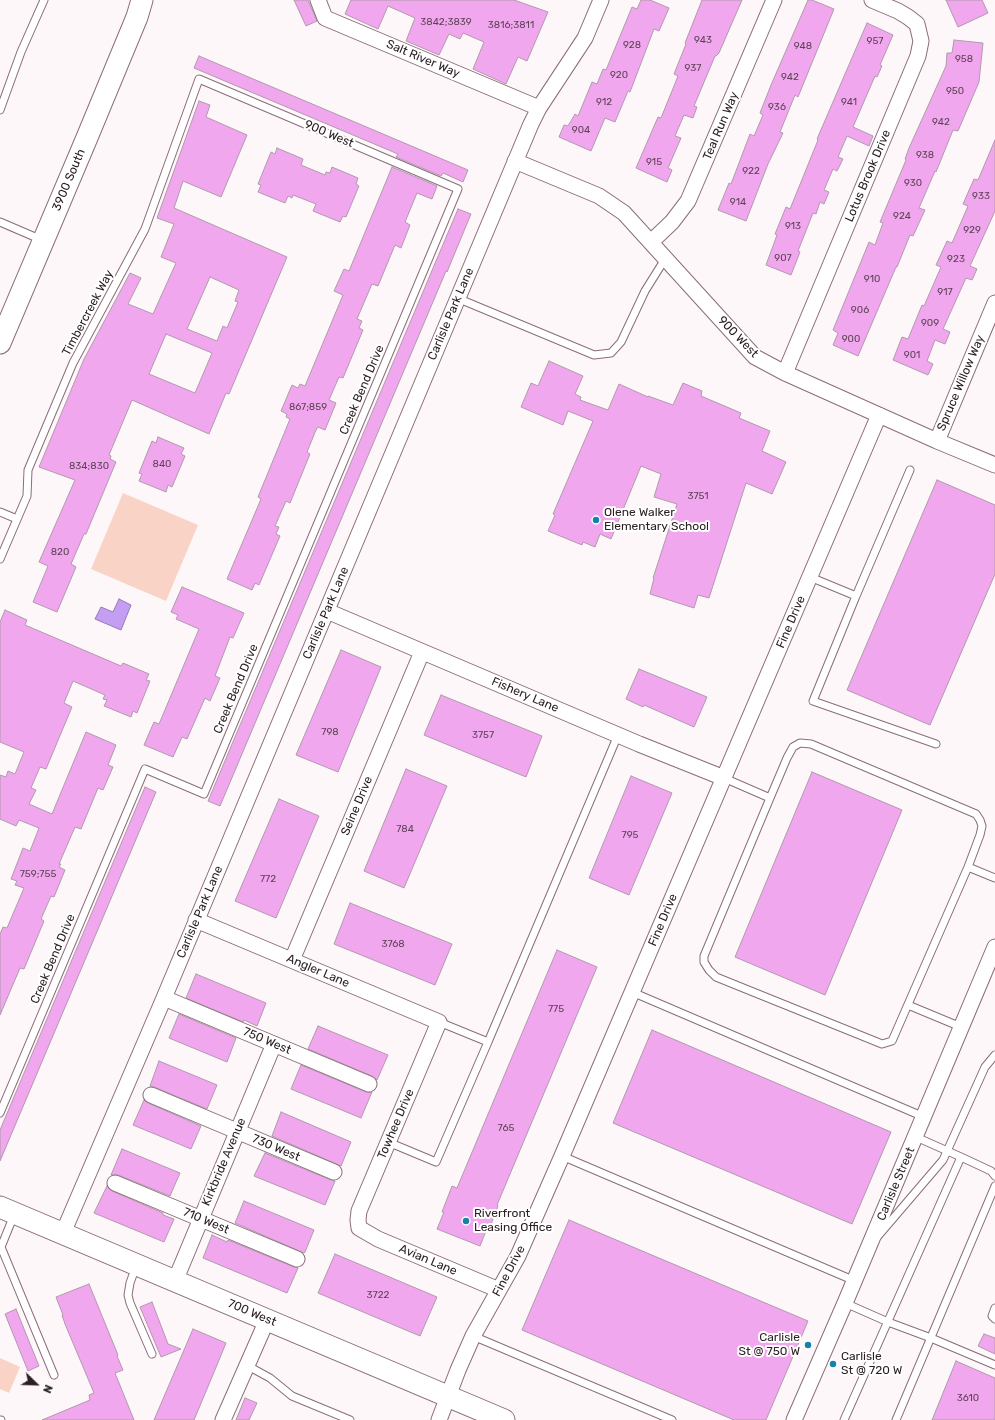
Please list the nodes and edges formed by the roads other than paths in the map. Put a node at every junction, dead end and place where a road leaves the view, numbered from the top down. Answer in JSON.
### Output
{"nodes":[{"id":1,"x":44,"y":0,"type":"edge"},
{"id":2,"x":318,"y":0,"type":"edge"},
{"id":3,"x":601,"y":0,"type":"edge"},
{"id":4,"x":774,"y":0,"type":"edge"},
{"id":5,"x":872,"y":0,"type":"edge"},
{"id":6,"x":140,"y":8,"type":"edge"},
{"id":7,"x":199,"y":79,"type":"joint"},
{"id":8,"x":539,"y":108,"type":"junction"},
{"id":9,"x":0,"y":110,"type":"edge"},
{"id":10,"x":515,"y":161,"type":"junction"},
{"id":11,"x":458,"y":189,"type":"joint"},
{"id":12,"x":0,"y":222,"type":"edge"},
{"id":13,"x":43,"y":240,"type":"junction"},
{"id":14,"x":651,"y":242,"type":"junction"},
{"id":15,"x":665,"y":259,"type":"junction"},
{"id":16,"x":457,"y":298,"type":"junction"},
{"id":17,"x":995,"y":303,"type":"edge"},
{"id":18,"x":1,"y":337,"type":"edge"},
{"id":19,"x":785,"y":374,"type":"junction"},
{"id":20,"x":879,"y":415,"type":"junction"},
{"id":21,"x":937,"y":441,"type":"junction"},
{"id":22,"x":995,"y":465,"type":"edge"},
{"id":23,"x":910,"y":470,"type":"dead end"},
{"id":24,"x":0,"y":512,"type":"edge"},
{"id":25,"x":17,"y":519,"type":"junction"},
{"id":26,"x":0,"y":559,"type":"edge"},
{"id":27,"x":810,"y":577,"type":"junction"},
{"id":28,"x":856,"y":596,"type":"junction"},
{"id":29,"x":327,"y":611,"type":"junction"},
{"id":30,"x":422,"y":652,"type":"junction"},
{"id":31,"x":618,"y":735,"type":"junction"},
{"id":32,"x":936,"y":744,"type":"dead end"},
{"id":33,"x":724,"y":778,"type":"junction"},
{"id":34,"x":770,"y":798,"type":"junction"},
{"id":35,"x":968,"y":867,"type":"junction"},
{"id":36,"x":995,"y":878,"type":"edge"},
{"id":37,"x":196,"y":920,"type":"junction"},
{"id":38,"x":995,"y":947,"type":"edge"},
{"id":39,"x":292,"y":960,"type":"junction"},
{"id":40,"x":632,"y":992,"type":"junction"},
{"id":41,"x":164,"y":998,"type":"junction"},
{"id":42,"x":908,"y":1005,"type":"junction"},
{"id":43,"x":439,"y":1022,"type":"junction"},
{"id":44,"x":961,"y":1027,"type":"junction"},
{"id":45,"x":488,"y":1042,"type":"junction"},
{"id":46,"x":274,"y":1044,"type":"junction"},
{"id":47,"x":995,"y":1055,"type":"edge"},
{"id":48,"x":369,"y":1084,"type":"dead end"},
{"id":49,"x":151,"y":1096,"type":"dead end"},
{"id":50,"x":0,"y":1113,"type":"edge"},
{"id":51,"x":924,"y":1117,"type":"junction"},
{"id":52,"x":237,"y":1132,"type":"junction"},
{"id":53,"x":916,"y":1137,"type":"junction"},
{"id":54,"x":388,"y":1142,"type":"junction"},
{"id":55,"x":948,"y":1151,"type":"junction"},
{"id":56,"x":562,"y":1156,"type":"junction"},
{"id":57,"x":960,"y":1157,"type":"junction"},
{"id":58,"x":334,"y":1172,"type":"dead end"},
{"id":59,"x":995,"y":1176,"type":"edge"},
{"id":60,"x":115,"y":1183,"type":"dead end"},
{"id":61,"x":995,"y":1186,"type":"edge"},
{"id":62,"x":7,"y":1210,"type":"edge"},
{"id":63,"x":200,"y":1219,"type":"junction"},
{"id":64,"x":359,"y":1228,"type":"joint"},
{"id":65,"x":63,"y":1233,"type":"junction"},
{"id":66,"x":0,"y":1247,"type":"edge"},
{"id":67,"x":868,"y":1247,"type":"junction"},
{"id":68,"x":297,"y":1259,"type":"dead end"},
{"id":69,"x":136,"y":1264,"type":"junction"},
{"id":70,"x":174,"y":1281,"type":"junction"},
{"id":71,"x":855,"y":1281,"type":"junction"},
{"id":72,"x":499,"y":1290,"type":"junction"},
{"id":73,"x":845,"y":1303,"type":"junction"},
{"id":74,"x":995,"y":1308,"type":"edge"},
{"id":75,"x":995,"y":1319,"type":"edge"},
{"id":76,"x":267,"y":1320,"type":"junction"},
{"id":77,"x":888,"y":1322,"type":"junction"},
{"id":78,"x":473,"y":1336,"type":"junction"},
{"id":79,"x":931,"y":1338,"type":"junction"},
{"id":80,"x":152,"y":1354,"type":"dead end"},
{"id":81,"x":995,"y":1365,"type":"edge"},
{"id":82,"x":248,"y":1366,"type":"junction"},
{"id":83,"x":54,"y":1375,"type":"dead end"},
{"id":84,"x":448,"y":1396,"type":"junction"},
{"id":85,"x":223,"y":1420,"type":"edge"},
{"id":86,"x":350,"y":1420,"type":"edge"},
{"id":87,"x":439,"y":1420,"type":"edge"},
{"id":88,"x":504,"y":1420,"type":"edge"},
{"id":89,"x":672,"y":1420,"type":"edge"},
{"id":90,"x":794,"y":1420,"type":"edge"},
{"id":91,"x":844,"y":1420,"type":"edge"},
{"id":92,"x":896,"y":1420,"type":"edge"}],
"edges":[{"from":1,"to":9,"type":"lane"},
{"from":2,"to":8,"type":"street","name":"Salt River Way"},
{"from":3,"to":8,"type":"street","name":"Carlisle Park Lane"},
{"from":4,"to":14,"type":"street","name":"Teal Run Way"},
{"from":5,"to":19,"type":"street","name":"Lotus Brook Drive"},
{"from":6,"to":13,"type":"street","name":"3900 South"},
{"from":7,"to":11,"type":"lane","name":"900 West"},
{"from":7,"to":25,"type":"lane","name":"Timbercreek Way"},
{"from":8,"to":10,"type":"street","name":"Carlisle Park Lane"},
{"from":10,"to":14,"type":"street","name":"900 West"},
{"from":10,"to":16,"type":"street","name":"Carlisle Park Lane"},
{"from":11,"to":50,"type":"lane","name":"Creek Bend Drive"},
{"from":12,"to":13,"type":"lane"},
{"from":13,"to":18,"type":"street","name":"3900 South"},
{"from":14,"to":15,"type":"street","name":"900 West"},
{"from":15,"to":16,"type":"lane"},
{"from":15,"to":19,"type":"street","name":"900 West"},
{"from":16,"to":29,"type":"street","name":"Carlisle Park Lane"},
{"from":17,"to":21,"type":"street","name":"Spruce Willow Way"},
{"from":19,"to":20,"type":"street","name":"900 West"},
{"from":20,"to":21,"type":"street","name":"900 West"},
{"from":20,"to":27,"type":"street","name":"Fine Drive"},
{"from":21,"to":22,"type":"street","name":"900 West"},
{"from":23,"to":28,"type":"lane"},
{"from":24,"to":25,"type":"lane"},
{"from":25,"to":26,"type":"lane","name":"Timbercreek Way"},
{"from":27,"to":28,"type":"lane"},
{"from":27,"to":33,"type":"street","name":"Fine Drive"},
{"from":28,"to":32,"type":"lane"},
{"from":29,"to":30,"type":"street","name":"Fishery Lane"},
{"from":29,"to":37,"type":"street","name":"Carlisle Park Lane"},
{"from":30,"to":31,"type":"street","name":"Fishery Lane"},
{"from":30,"to":39,"type":"street","name":"Seine Drive"},
{"from":31,"to":33,"type":"street","name":"Fishery Lane"},
{"from":31,"to":45,"type":"lane"},
{"from":33,"to":34,"type":"lane"},
{"from":33,"to":40,"type":"street","name":"Fine Drive"},
{"from":34,"to":35,"type":"lane"},
{"from":34,"to":42,"type":"lane"},
{"from":35,"to":36,"type":"lane"},
{"from":35,"to":42,"type":"lane"},
{"from":37,"to":39,"type":"street","name":"Angler Lane"},
{"from":37,"to":41,"type":"street","name":"Carlisle Park Lane"},
{"from":38,"to":44,"type":"street","name":"Carlisle Street"},
{"from":39,"to":43,"type":"street","name":"Angler Lane"},
{"from":40,"to":51,"type":"lane"},
{"from":40,"to":56,"type":"street","name":"Fine Drive"},
{"from":41,"to":46,"type":"street","name":"750 West"},
{"from":41,"to":65,"type":"street","name":"Carlisle Park Lane"},
{"from":42,"to":44,"type":"lane"},
{"from":43,"to":45,"type":"lane"},
{"from":43,"to":54,"type":"street","name":"Towhee Drive"},
{"from":44,"to":51,"type":"street","name":"Carlisle Street"},
{"from":45,"to":54,"type":"lane"},
{"from":46,"to":48,"type":"street","name":"750 West"},
{"from":46,"to":52,"type":"street","name":"Kirkbride Avenue"},
{"from":47,"to":55,"type":"lane"},
{"from":49,"to":52,"type":"street","name":"730 West"},
{"from":51,"to":53,"type":"street","name":"Carlisle Street"},
{"from":52,"to":58,"type":"street","name":"730 West"},
{"from":52,"to":63,"type":"street","name":"Kirkbride Avenue"},
{"from":53,"to":55,"type":"lane"},
{"from":53,"to":67,"type":"street","name":"Carlisle Street"},
{"from":54,"to":64,"type":"street","name":"Towhee Drive"},
{"from":55,"to":57,"type":"lane"},
{"from":55,"to":67,"type":"lane"},
{"from":56,"to":71,"type":"lane"},
{"from":56,"to":72,"type":"street","name":"Fine Drive"},
{"from":57,"to":59,"type":"lane"},
{"from":57,"to":77,"type":"lane"},
{"from":60,"to":63,"type":"street","name":"710 West"},
{"from":61,"to":79,"type":"lane"},
{"from":62,"to":65,"type":"street","name":"700 West"},
{"from":62,"to":66,"type":"lane"},
{"from":63,"to":68,"type":"street","name":"710 West"},
{"from":63,"to":70,"type":"street","name":"Kirkbride Avenue"},
{"from":64,"to":72,"type":"street","name":"Avian Lane"},
{"from":65,"to":69,"type":"street","name":"700 West"},
{"from":66,"to":83,"type":"lane"},
{"from":67,"to":71,"type":"street","name":"Carlisle Street"},
{"from":69,"to":70,"type":"street","name":"700 West"},
{"from":69,"to":80,"type":"lane"},
{"from":70,"to":76,"type":"street","name":"700 West"},
{"from":71,"to":73,"type":"street","name":"Carlisle Street"},
{"from":72,"to":78,"type":"street","name":"Fine Drive"},
{"from":73,"to":77,"type":"lane"},
{"from":73,"to":90,"type":"street","name":"Carlisle Street"},
{"from":74,"to":75,"type":"lane"},
{"from":76,"to":82,"type":"street"},
{"from":76,"to":84,"type":"street","name":"700 West"},
{"from":77,"to":79,"type":"lane"},
{"from":77,"to":91,"type":"lane"},
{"from":78,"to":84,"type":"street","name":"Fine Drive"},
{"from":78,"to":89,"type":"lane"},
{"from":79,"to":81,"type":"lane"},
{"from":79,"to":92,"type":"lane"},
{"from":82,"to":85,"type":"street"},
{"from":82,"to":86,"type":"lane"},
{"from":84,"to":87,"type":"street","name":"Fine Drive"},
{"from":84,"to":88,"type":"street","name":"700 West"}]}
